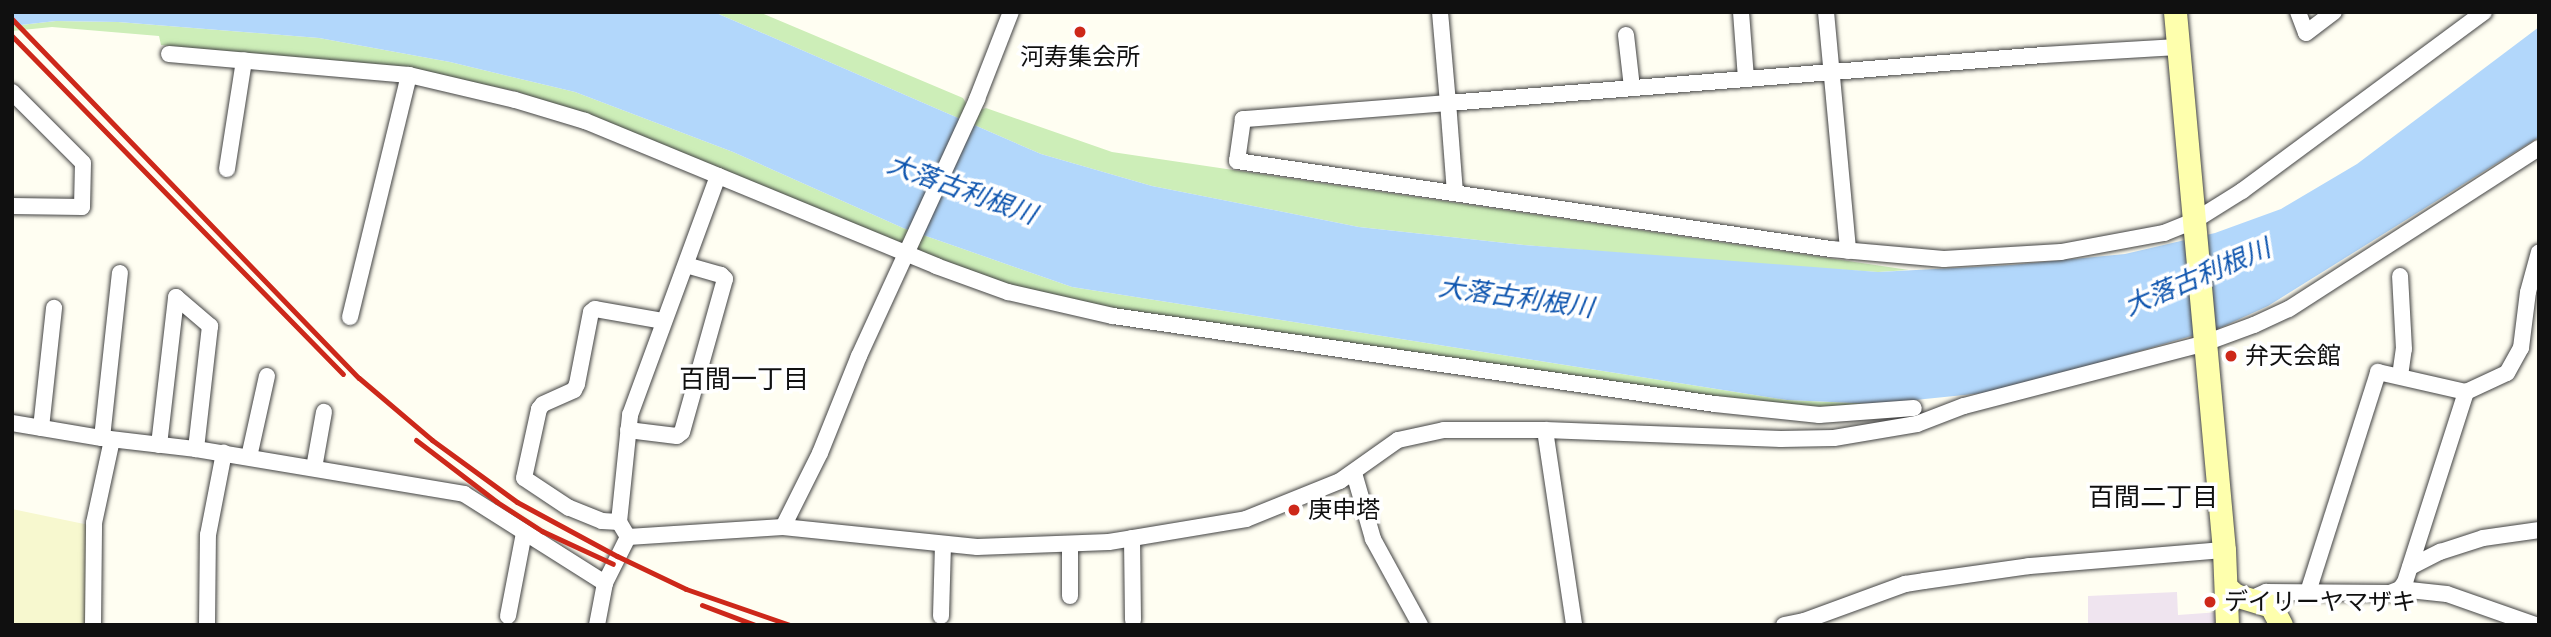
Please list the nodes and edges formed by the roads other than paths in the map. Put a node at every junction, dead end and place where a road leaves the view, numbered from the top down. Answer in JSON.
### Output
{"nodes":[{"id":1,"x":1011,"y":12,"type":"edge"},
{"id":2,"x":1440,"y":12,"type":"edge"},
{"id":3,"x":1741,"y":12,"type":"edge"},
{"id":4,"x":1826,"y":12,"type":"edge"},
{"id":5,"x":2175,"y":12,"type":"edge"},
{"id":6,"x":2298,"y":12,"type":"edge"},
{"id":7,"x":2334,"y":12,"type":"edge"},
{"id":8,"x":2476,"y":15,"type":"edge"},
{"id":9,"x":1626,"y":35,"type":"dead end"},
{"id":10,"x":2178,"y":47,"type":"junction"},
{"id":11,"x":169,"y":54,"type":"dead end"},
{"id":12,"x":244,"y":60,"type":"junction"},
{"id":13,"x":1830,"y":72,"type":"junction"},
{"id":14,"x":409,"y":75,"type":"junction"},
{"id":15,"x":1746,"y":79,"type":"junction"},
{"id":16,"x":1632,"y":88,"type":"junction"},
{"id":17,"x":12,"y":92,"type":"edge"},
{"id":18,"x":1448,"y":103,"type":"junction"},
{"id":19,"x":2539,"y":148,"type":"edge"},
{"id":20,"x":227,"y":169,"type":"dead end"},
{"id":21,"x":718,"y":176,"type":"junction"},
{"id":22,"x":1455,"y":193,"type":"junction"},
{"id":23,"x":12,"y":206,"type":"edge"},
{"id":24,"x":2195,"y":225,"type":"junction"},
{"id":25,"x":1848,"y":251,"type":"junction"},
{"id":26,"x":906,"y":252,"type":"junction"},
{"id":27,"x":2539,"y":252,"type":"edge"},
{"id":28,"x":686,"y":265,"type":"junction"},
{"id":29,"x":120,"y":273,"type":"dead end"},
{"id":30,"x":2400,"y":276,"type":"dead end"},
{"id":31,"x":54,"y":307,"type":"dead end"},
{"id":32,"x":350,"y":317,"type":"dead end"},
{"id":33,"x":663,"y":321,"type":"junction"},
{"id":34,"x":2530,"y":338,"type":"edge"},
{"id":35,"x":2204,"y":340,"type":"junction"},
{"id":36,"x":267,"y":376,"type":"dead end"},
{"id":37,"x":2400,"y":376,"type":"junction"},
{"id":38,"x":2466,"y":392,"type":"junction"},
{"id":39,"x":1914,"y":408,"type":"dead end"},
{"id":40,"x":324,"y":412,"type":"dead end"},
{"id":41,"x":12,"y":423,"type":"edge"},
{"id":42,"x":41,"y":428,"type":"junction"},
{"id":43,"x":628,"y":430,"type":"junction"},
{"id":44,"x":1545,"y":430,"type":"junction"},
{"id":45,"x":107,"y":439,"type":"junction"},
{"id":46,"x":159,"y":445,"type":"junction"},
{"id":47,"x":196,"y":449,"type":"junction"},
{"id":48,"x":224,"y":453,"type":"junction"},
{"id":49,"x":248,"y":457,"type":"junction"},
{"id":50,"x":314,"y":468,"type":"junction"},
{"id":51,"x":1354,"y":473,"type":"junction"},
{"id":52,"x":619,"y":522,"type":"junction"},
{"id":53,"x":783,"y":527,"type":"junction"},
{"id":54,"x":2539,"y":530,"type":"edge"},
{"id":55,"x":524,"y":533,"type":"junction"},
{"id":56,"x":628,"y":537,"type":"junction"},
{"id":57,"x":1132,"y":538,"type":"junction"},
{"id":58,"x":943,"y":544,"type":"junction"},
{"id":59,"x":1070,"y":544,"type":"junction"},
{"id":60,"x":2224,"y":550,"type":"junction"},
{"id":61,"x":2410,"y":567,"type":"junction"},
{"id":62,"x":605,"y":583,"type":"junction"},
{"id":63,"x":2227,"y":588,"type":"junction"},
{"id":64,"x":2400,"y":589,"type":"junction"},
{"id":65,"x":2304,"y":592,"type":"junction"},
{"id":66,"x":1070,"y":596,"type":"dead end"},
{"id":67,"x":2248,"y":600,"type":"junction"},
{"id":68,"x":508,"y":616,"type":"dead end"},
{"id":69,"x":941,"y":616,"type":"dead end"},
{"id":70,"x":1133,"y":620,"type":"dead end"},
{"id":71,"x":2280,"y":620,"type":"edge"},
{"id":72,"x":93,"y":625,"type":"edge"},
{"id":73,"x":207,"y":625,"type":"edge"},
{"id":74,"x":597,"y":625,"type":"edge"},
{"id":75,"x":1420,"y":625,"type":"edge"},
{"id":76,"x":1574,"y":625,"type":"edge"},
{"id":77,"x":1784,"y":625,"type":"edge"},
{"id":78,"x":2227,"y":625,"type":"edge"},
{"id":79,"x":2535,"y":625,"type":"edge"}],
"edges":[{"from":1,"to":26,"type":"street"},
{"from":2,"to":18,"type":"street"},
{"from":3,"to":15,"type":"street"},
{"from":4,"to":13,"type":"street"},
{"from":5,"to":10,"type":"main road"},
{"from":6,"to":7,"type":"street"},
{"from":8,"to":24,"type":"street"},
{"from":9,"to":16,"type":"street"},
{"from":10,"to":13,"type":"street"},
{"from":10,"to":24,"type":"main road"},
{"from":11,"to":12,"type":"street"},
{"from":12,"to":14,"type":"street"},
{"from":12,"to":20,"type":"street"},
{"from":13,"to":15,"type":"street"},
{"from":13,"to":25,"type":"street"},
{"from":14,"to":21,"type":"street"},
{"from":14,"to":32,"type":"street"},
{"from":15,"to":16,"type":"street"},
{"from":16,"to":18,"type":"street"},
{"from":17,"to":23,"type":"street"},
{"from":18,"to":22,"type":"street"},
{"from":18,"to":22,"type":"street"},
{"from":19,"to":35,"type":"street"},
{"from":21,"to":26,"type":"street"},
{"from":21,"to":28,"type":"street"},
{"from":22,"to":25,"type":"street"},
{"from":24,"to":25,"type":"street"},
{"from":24,"to":35,"type":"main road"},
{"from":26,"to":39,"type":"street"},
{"from":26,"to":53,"type":"street"},
{"from":27,"to":34,"type":"street"},
{"from":28,"to":33,"type":"street"},
{"from":28,"to":43,"type":"street"},
{"from":29,"to":45,"type":"street"},
{"from":30,"to":37,"type":"street"},
{"from":31,"to":42,"type":"street"},
{"from":33,"to":43,"type":"street"},
{"from":33,"to":52,"type":"street"},
{"from":34,"to":38,"type":"street"},
{"from":35,"to":44,"type":"street"},
{"from":35,"to":60,"type":"main road"},
{"from":36,"to":49,"type":"street"},
{"from":37,"to":38,"type":"street"},
{"from":37,"to":65,"type":"street"},
{"from":38,"to":61,"type":"street"},
{"from":40,"to":50,"type":"street"},
{"from":41,"to":42,"type":"street"},
{"from":42,"to":45,"type":"street"},
{"from":43,"to":52,"type":"street"},
{"from":44,"to":51,"type":"street"},
{"from":44,"to":76,"type":"street"},
{"from":45,"to":46,"type":"street"},
{"from":45,"to":72,"type":"street"},
{"from":46,"to":47,"type":"street"},
{"from":46,"to":47,"type":"street"},
{"from":47,"to":48,"type":"street"},
{"from":48,"to":49,"type":"street"},
{"from":48,"to":73,"type":"street"},
{"from":49,"to":50,"type":"street"},
{"from":50,"to":55,"type":"street"},
{"from":51,"to":57,"type":"street"},
{"from":51,"to":75,"type":"street"},
{"from":52,"to":56,"type":"street"},
{"from":53,"to":56,"type":"street"},
{"from":53,"to":58,"type":"street"},
{"from":54,"to":61,"type":"street"},
{"from":55,"to":62,"type":"street"},
{"from":55,"to":68,"type":"street"},
{"from":56,"to":62,"type":"street"},
{"from":57,"to":59,"type":"street"},
{"from":57,"to":70,"type":"street"},
{"from":58,"to":59,"type":"street"},
{"from":58,"to":69,"type":"street"},
{"from":59,"to":66,"type":"street"},
{"from":60,"to":63,"type":"main road"},
{"from":60,"to":77,"type":"street"},
{"from":61,"to":64,"type":"street"},
{"from":62,"to":74,"type":"street"},
{"from":63,"to":67,"type":"main road"},
{"from":63,"to":78,"type":"main road"},
{"from":64,"to":65,"type":"street"},
{"from":64,"to":79,"type":"street"},
{"from":65,"to":67,"type":"street"},
{"from":65,"to":71,"type":"street"},
{"from":67,"to":71,"type":"main road"}]}
